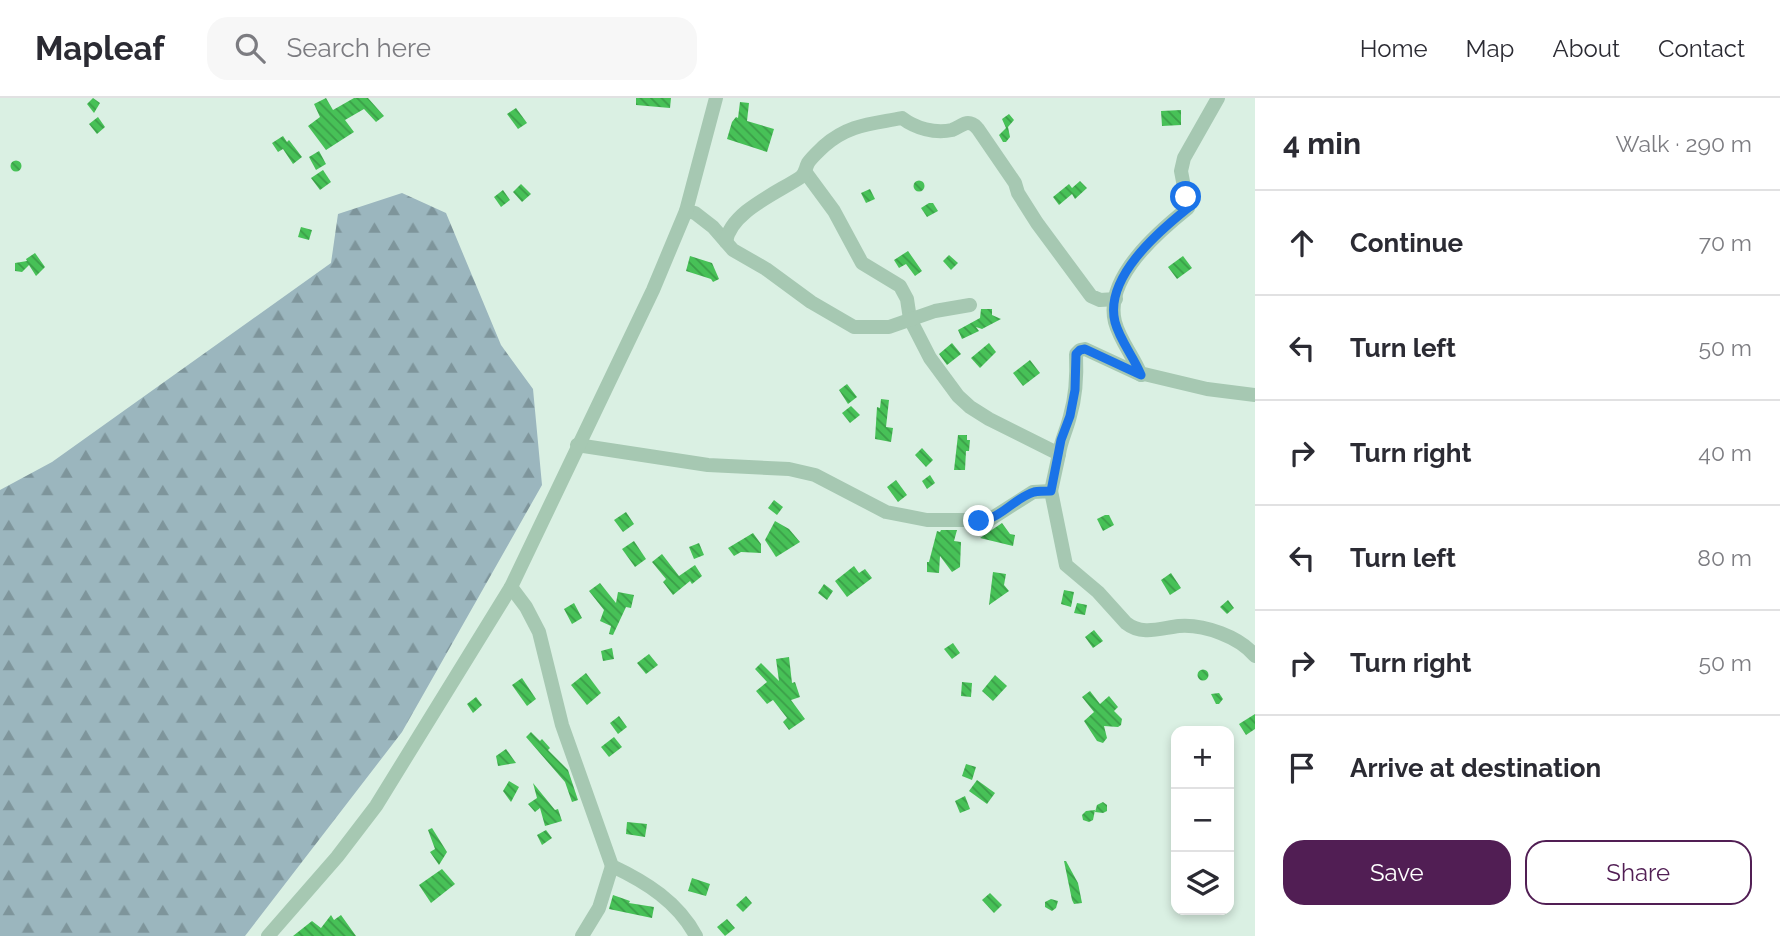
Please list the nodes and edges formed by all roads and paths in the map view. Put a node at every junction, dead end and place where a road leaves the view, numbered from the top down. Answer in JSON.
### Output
{"nodes":[{"id":1,"x":716,"y":98,"type":"edge"},
{"id":2,"x":1218,"y":98,"type":"edge"},
{"id":3,"x":806,"y":173,"type":"junction"},
{"id":4,"x":686,"y":211,"type":"junction"},
{"id":5,"x":726,"y":242,"type":"junction"},
{"id":6,"x":1116,"y":299,"type":"junction"},
{"id":7,"x":970,"y":305,"type":"dead end"},
{"id":8,"x":910,"y":319,"type":"junction"},
{"id":9,"x":1141,"y":375,"type":"junction"},
{"id":10,"x":1255,"y":395,"type":"edge"},
{"id":11,"x":577,"y":444,"type":"junction"},
{"id":12,"x":1059,"y":454,"type":"junction"},
{"id":13,"x":1051,"y":491,"type":"junction"},
{"id":14,"x":511,"y":587,"type":"junction"},
{"id":15,"x":1255,"y":656,"type":"edge"},
{"id":16,"x":612,"y":866,"type":"junction"},
{"id":17,"x":268,"y":936,"type":"edge"},
{"id":18,"x":582,"y":936,"type":"edge"},
{"id":19,"x":696,"y":936,"type":"edge"}],
"edges":[{"from":1,"to":4,"type":"street"},
{"from":2,"to":6,"type":"street"},
{"from":3,"to":5,"type":"street"},
{"from":3,"to":6,"type":"street"},
{"from":3,"to":8,"type":"street"},
{"from":4,"to":5,"type":"street"},
{"from":4,"to":11,"type":"street"},
{"from":5,"to":8,"type":"street"},
{"from":6,"to":9,"type":"street"},
{"from":7,"to":8,"type":"street"},
{"from":8,"to":12,"type":"street"},
{"from":9,"to":10,"type":"street"},
{"from":9,"to":12,"type":"street"},
{"from":11,"to":13,"type":"street"},
{"from":11,"to":14,"type":"street"},
{"from":12,"to":13,"type":"street"},
{"from":13,"to":15,"type":"street"},
{"from":14,"to":16,"type":"street"},
{"from":14,"to":17,"type":"street"},
{"from":16,"to":18,"type":"street"},
{"from":16,"to":19,"type":"street"}]}
